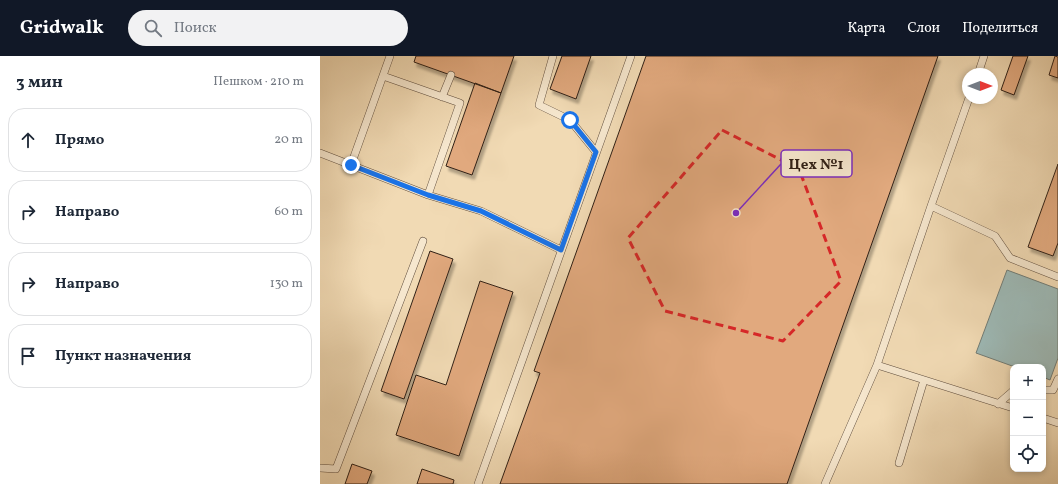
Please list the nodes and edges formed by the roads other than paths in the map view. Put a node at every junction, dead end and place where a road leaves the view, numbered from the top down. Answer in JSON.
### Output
{"nodes":[{"id":1,"x":390,"y":56,"type":"edge"},
{"id":2,"x":553,"y":56,"type":"edge"},
{"id":3,"x":631,"y":56,"type":"edge"},
{"id":4,"x":984,"y":56,"type":"edge"},
{"id":5,"x":980,"y":68,"type":"edge"},
{"id":6,"x":451,"y":75,"type":"dead end"},
{"id":7,"x":383,"y":76,"type":"junction"},
{"id":8,"x":442,"y":97,"type":"junction"},
{"id":9,"x":967,"y":104,"type":"edge"},
{"id":10,"x":596,"y":152,"type":"junction"},
{"id":11,"x":320,"y":153,"type":"edge"},
{"id":12,"x":351,"y":165,"type":"junction"},
{"id":13,"x":428,"y":195,"type":"junction"},
{"id":14,"x":930,"y":206,"type":"junction"},
{"id":15,"x":423,"y":241,"type":"dead end"},
{"id":16,"x":561,"y":250,"type":"junction"},
{"id":17,"x":1058,"y":278,"type":"edge"},
{"id":18,"x":877,"y":365,"type":"junction"},
{"id":19,"x":1058,"y":379,"type":"edge"},
{"id":20,"x":924,"y":380,"type":"junction"},
{"id":21,"x":1046,"y":390,"type":"edge"},
{"id":22,"x":1010,"y":394,"type":"edge"},
{"id":23,"x":998,"y":404,"type":"junction"},
{"id":24,"x":1010,"y":407,"type":"edge"},
{"id":25,"x":1046,"y":419,"type":"edge"},
{"id":26,"x":1058,"y":423,"type":"edge"},
{"id":27,"x":898,"y":463,"type":"dead end"},
{"id":28,"x":320,"y":468,"type":"edge"},
{"id":29,"x":478,"y":484,"type":"edge"},
{"id":30,"x":825,"y":484,"type":"edge"}],
"edges":[{"from":1,"to":7,"type":"lane"},
{"from":2,"to":10,"type":"lane"},
{"from":3,"to":10,"type":"lane"},
{"from":4,"to":5,"type":"lane"},
{"from":6,"to":8,"type":"lane"},
{"from":7,"to":8,"type":"lane"},
{"from":7,"to":12,"type":"lane"},
{"from":8,"to":13,"type":"lane"},
{"from":9,"to":14,"type":"lane"},
{"from":10,"to":16,"type":"lane"},
{"from":11,"to":12,"type":"lane"},
{"from":12,"to":13,"type":"lane"},
{"from":13,"to":16,"type":"lane"},
{"from":14,"to":17,"type":"lane"},
{"from":14,"to":18,"type":"lane"},
{"from":15,"to":28,"type":"lane"},
{"from":16,"to":29,"type":"lane"},
{"from":18,"to":20,"type":"lane"},
{"from":18,"to":30,"type":"lane"},
{"from":19,"to":21,"type":"lane"},
{"from":20,"to":23,"type":"lane"},
{"from":20,"to":27,"type":"lane"},
{"from":22,"to":23,"type":"lane"},
{"from":23,"to":24,"type":"lane"},
{"from":25,"to":26,"type":"lane"}]}
